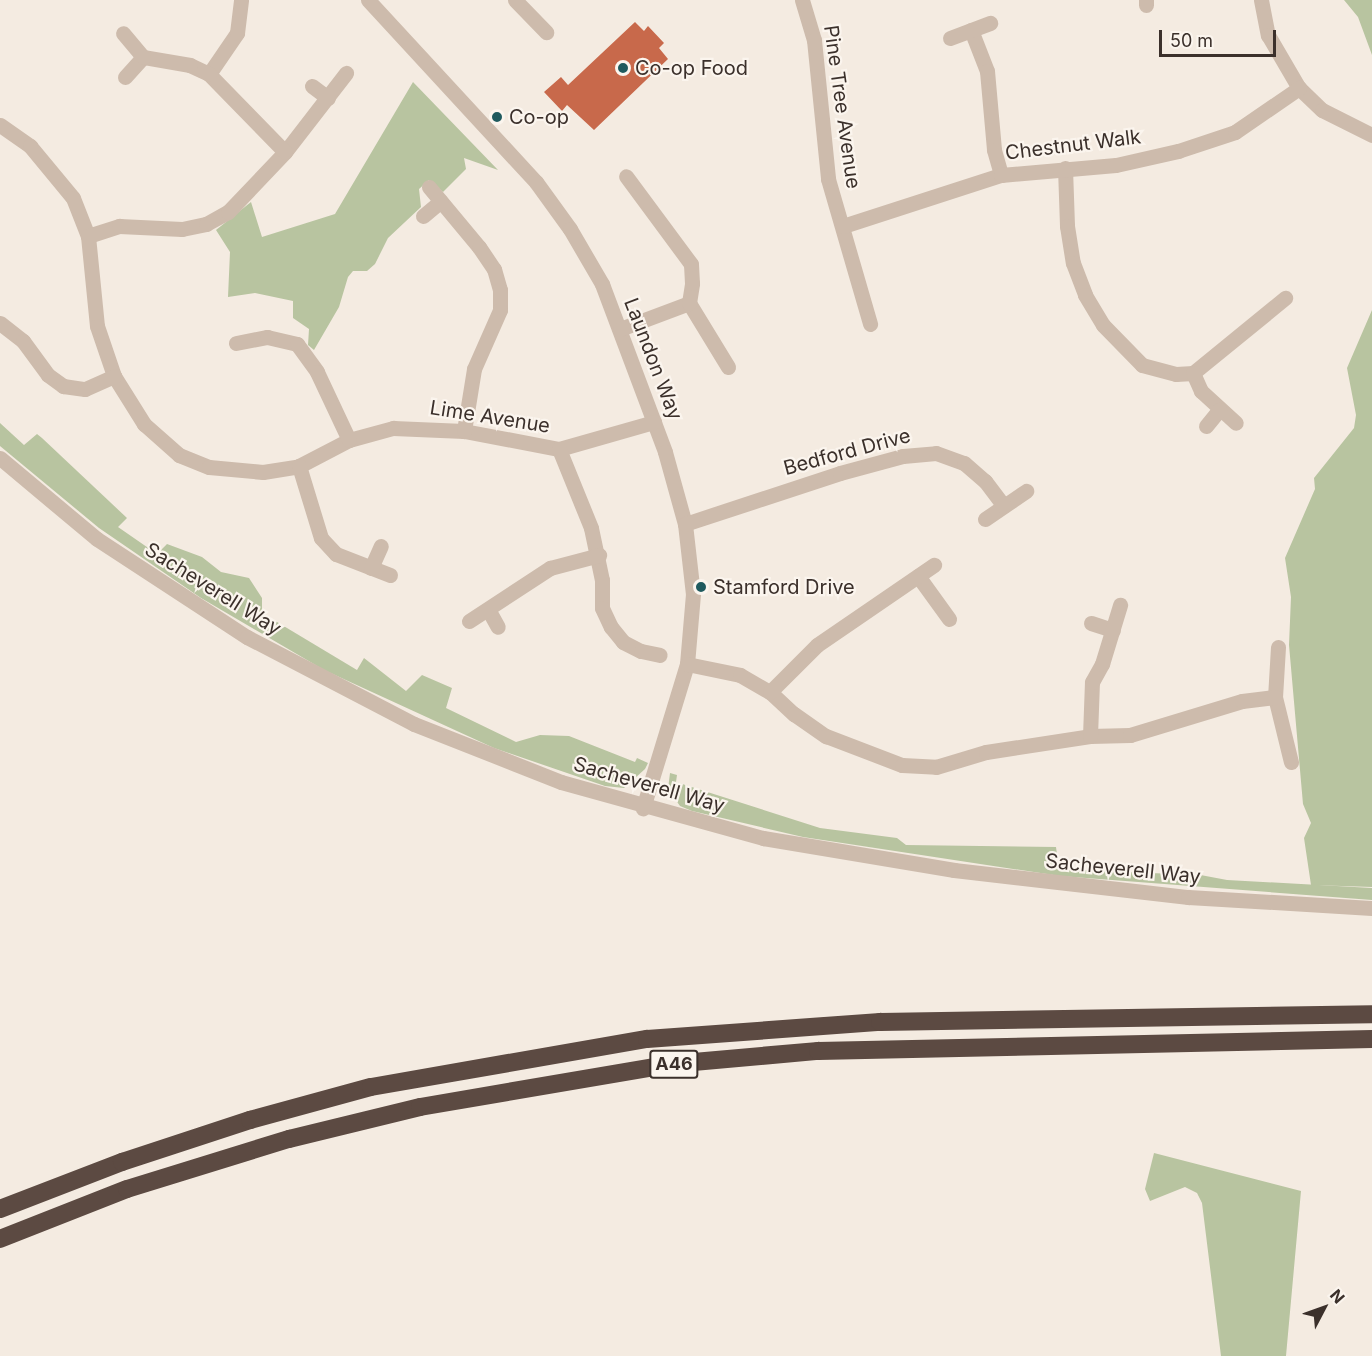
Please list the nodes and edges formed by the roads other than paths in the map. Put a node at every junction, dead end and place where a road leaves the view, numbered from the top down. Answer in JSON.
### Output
{"nodes":[{"id":1,"x":240,"y":0,"type":"edge"},
{"id":2,"x":368,"y":0,"type":"edge"},
{"id":3,"x":515,"y":0,"type":"edge"},
{"id":4,"x":802,"y":0,"type":"edge"},
{"id":5,"x":1261,"y":0,"type":"edge"},
{"id":6,"x":990,"y":23,"type":"dead end"},
{"id":7,"x":971,"y":30,"type":"junction"},
{"id":8,"x":546,"y":32,"type":"dead end"},
{"id":9,"x":123,"y":33,"type":"dead end"},
{"id":10,"x":950,"y":38,"type":"dead end"},
{"id":11,"x":143,"y":57,"type":"junction"},
{"id":12,"x":346,"y":73,"type":"dead end"},
{"id":13,"x":209,"y":74,"type":"junction"},
{"id":14,"x":125,"y":77,"type":"dead end"},
{"id":15,"x":312,"y":86,"type":"dead end"},
{"id":16,"x":1299,"y":88,"type":"junction"},
{"id":17,"x":328,"y":98,"type":"junction"},
{"id":18,"x":0,"y":125,"type":"edge"},
{"id":19,"x":1372,"y":135,"type":"edge"},
{"id":20,"x":285,"y":152,"type":"junction"},
{"id":21,"x":1065,"y":168,"type":"junction"},
{"id":22,"x":1001,"y":175,"type":"junction"},
{"id":23,"x":626,"y":176,"type":"dead end"},
{"id":24,"x":429,"y":187,"type":"dead end"},
{"id":25,"x":441,"y":201,"type":"junction"},
{"id":26,"x":423,"y":216,"type":"dead end"},
{"id":27,"x":843,"y":226,"type":"junction"},
{"id":28,"x":88,"y":236,"type":"junction"},
{"id":29,"x":1285,"y":298,"type":"dead end"},
{"id":30,"x":689,"y":303,"type":"junction"},
{"id":31,"x":0,"y":323,"type":"edge"},
{"id":32,"x":870,"y":324,"type":"dead end"},
{"id":33,"x":620,"y":329,"type":"junction"},
{"id":34,"x":236,"y":343,"type":"dead end"},
{"id":35,"x":728,"y":367,"type":"dead end"},
{"id":36,"x":1193,"y":373,"type":"junction"},
{"id":37,"x":114,"y":376,"type":"junction"},
{"id":38,"x":1219,"y":410,"type":"junction"},
{"id":39,"x":654,"y":422,"type":"junction"},
{"id":40,"x":1236,"y":423,"type":"dead end"},
{"id":41,"x":1206,"y":426,"type":"dead end"},
{"id":42,"x":464,"y":431,"type":"junction"},
{"id":43,"x":350,"y":440,"type":"junction"},
{"id":44,"x":559,"y":449,"type":"junction"},
{"id":45,"x":0,"y":458,"type":"edge"},
{"id":46,"x":298,"y":466,"type":"junction"},
{"id":47,"x":1026,"y":491,"type":"dead end"},
{"id":48,"x":1004,"y":506,"type":"junction"},
{"id":49,"x":985,"y":519,"type":"dead end"},
{"id":50,"x":685,"y":524,"type":"junction"},
{"id":51,"x":381,"y":546,"type":"dead end"},
{"id":52,"x":599,"y":555,"type":"junction"},
{"id":53,"x":934,"y":564,"type":"dead end"},
{"id":54,"x":371,"y":568,"type":"junction"},
{"id":55,"x":390,"y":575,"type":"dead end"},
{"id":56,"x":918,"y":576,"type":"junction"},
{"id":57,"x":1120,"y":605,"type":"dead end"},
{"id":58,"x":489,"y":611,"type":"junction"},
{"id":59,"x":949,"y":619,"type":"dead end"},
{"id":60,"x":469,"y":621,"type":"dead end"},
{"id":61,"x":1091,"y":623,"type":"dead end"},
{"id":62,"x":498,"y":627,"type":"dead end"},
{"id":63,"x":1113,"y":630,"type":"junction"},
{"id":64,"x":1278,"y":648,"type":"dead end"},
{"id":65,"x":641,"y":651,"type":"junction"},
{"id":66,"x":660,"y":655,"type":"dead end"},
{"id":67,"x":687,"y":664,"type":"junction"},
{"id":68,"x":635,"y":667,"type":"dead end"},
{"id":69,"x":770,"y":692,"type":"junction"},
{"id":70,"x":1275,"y":697,"type":"junction"},
{"id":71,"x":1090,"y":736,"type":"junction"},
{"id":72,"x":1291,"y":762,"type":"dead end"},
{"id":73,"x":643,"y":808,"type":"junction"},
{"id":74,"x":1372,"y":908,"type":"edge"},
{"id":75,"x":1372,"y":1014,"type":"edge"},
{"id":76,"x":1372,"y":1039,"type":"edge"},
{"id":77,"x":0,"y":1209,"type":"edge"},
{"id":78,"x":0,"y":1239,"type":"edge"}],
"edges":[{"from":1,"to":13,"type":"street"},
{"from":2,"to":33,"type":"street","name":"Laundon Way"},
{"from":3,"to":8,"type":"street"},
{"from":4,"to":27,"type":"street","name":"Pine Tree Avenue"},
{"from":5,"to":16,"type":"street"},
{"from":6,"to":7,"type":"street"},
{"from":7,"to":10,"type":"street"},
{"from":7,"to":22,"type":"street"},
{"from":9,"to":11,"type":"street"},
{"from":11,"to":13,"type":"street"},
{"from":11,"to":14,"type":"street"},
{"from":12,"to":17,"type":"street"},
{"from":13,"to":20,"type":"street"},
{"from":15,"to":17,"type":"street"},
{"from":16,"to":19,"type":"street"},
{"from":16,"to":21,"type":"street","name":"Chestnut Walk"},
{"from":17,"to":20,"type":"street"},
{"from":18,"to":28,"type":"street","name":"Lime Avenue"},
{"from":20,"to":28,"type":"street"},
{"from":21,"to":22,"type":"street","name":"Chestnut Walk"},
{"from":21,"to":36,"type":"street"},
{"from":22,"to":27,"type":"street","name":"Chestnut Walk"},
{"from":23,"to":30,"type":"street"},
{"from":24,"to":25,"type":"street"},
{"from":25,"to":26,"type":"street"},
{"from":25,"to":42,"type":"street"},
{"from":27,"to":32,"type":"street","name":"Pine Tree Avenue"},
{"from":28,"to":37,"type":"street","name":"Lime Avenue"},
{"from":29,"to":36,"type":"street"},
{"from":30,"to":33,"type":"street"},
{"from":30,"to":35,"type":"street"},
{"from":31,"to":37,"type":"street"},
{"from":33,"to":39,"type":"street","name":"Laundon Way"},
{"from":34,"to":43,"type":"street"},
{"from":36,"to":38,"type":"street"},
{"from":37,"to":46,"type":"street","name":"Lime Avenue"},
{"from":38,"to":40,"type":"street"},
{"from":38,"to":41,"type":"street"},
{"from":39,"to":44,"type":"street","name":"Lime Avenue"},
{"from":39,"to":50,"type":"street","name":"Laundon Way"},
{"from":42,"to":43,"type":"street","name":"Lime Avenue"},
{"from":42,"to":44,"type":"street","name":"Lime Avenue"},
{"from":43,"to":46,"type":"street","name":"Lime Avenue"},
{"from":44,"to":52,"type":"street"},
{"from":45,"to":73,"type":"street","name":"Sacheverell Way"},
{"from":46,"to":54,"type":"street"},
{"from":47,"to":48,"type":"street"},
{"from":48,"to":49,"type":"street"},
{"from":48,"to":50,"type":"street","name":"Bedford Drive"},
{"from":50,"to":67,"type":"street","name":"Laundon Way"},
{"from":51,"to":54,"type":"street"},
{"from":52,"to":58,"type":"street"},
{"from":52,"to":65,"type":"street"},
{"from":53,"to":56,"type":"street"},
{"from":54,"to":55,"type":"street"},
{"from":56,"to":59,"type":"street"},
{"from":56,"to":69,"type":"street"},
{"from":57,"to":63,"type":"street"},
{"from":58,"to":60,"type":"street"},
{"from":58,"to":62,"type":"street"},
{"from":61,"to":63,"type":"street"},
{"from":63,"to":71,"type":"street"},
{"from":64,"to":70,"type":"street"},
{"from":65,"to":66,"type":"street"},
{"from":65,"to":68,"type":"street"},
{"from":67,"to":69,"type":"street"},
{"from":67,"to":73,"type":"street","name":"Laundon Way"},
{"from":69,"to":71,"type":"street"},
{"from":70,"to":71,"type":"street"},
{"from":70,"to":72,"type":"street"},
{"from":73,"to":74,"type":"street","name":"Sacheverell Way"},
{"from":75,"to":77,"type":"highway","number":"A46"},
{"from":76,"to":78,"type":"highway","number":"A46"}]}
